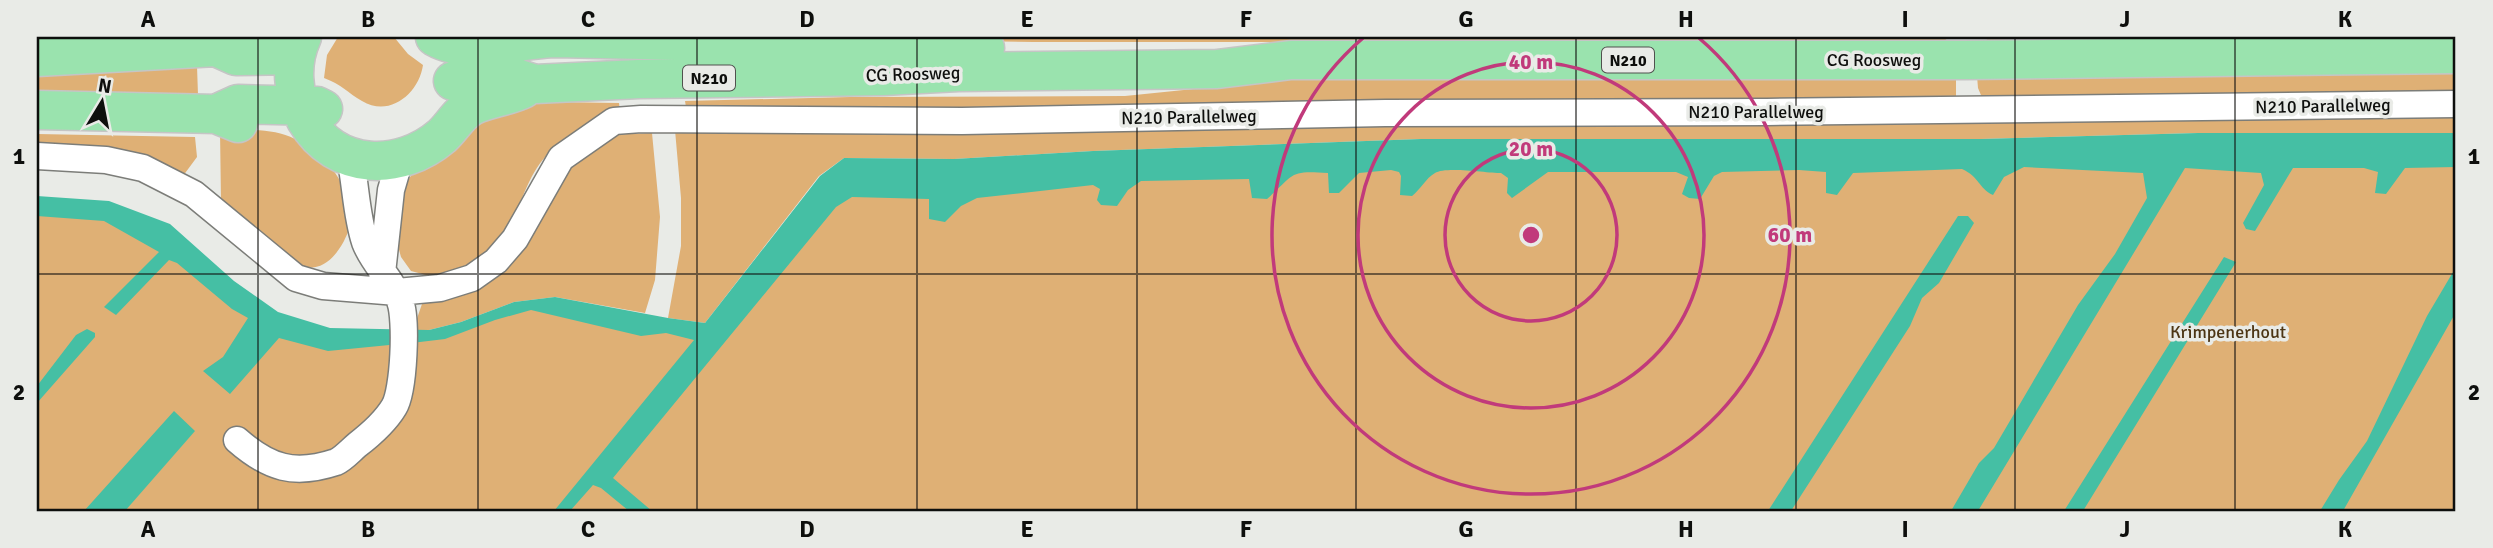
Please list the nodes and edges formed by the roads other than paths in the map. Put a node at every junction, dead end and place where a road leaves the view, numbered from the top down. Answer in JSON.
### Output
{"nodes":[{"id":1,"x":537,"y":37,"type":"edge"},
{"id":2,"x":224,"y":42,"type":"edge"},
{"id":3,"x":299,"y":46,"type":"edge"},
{"id":4,"x":1964,"y":48,"type":"edge"},
{"id":5,"x":2456,"y":54,"type":"edge"},
{"id":6,"x":37,"y":57,"type":"edge"},
{"id":7,"x":1291,"y":60,"type":"junction"},
{"id":8,"x":452,"y":62,"type":"edge"},
{"id":9,"x":2456,"y":104,"type":"edge"},
{"id":10,"x":37,"y":110,"type":"edge"},
{"id":11,"x":305,"y":116,"type":"junction"},
{"id":12,"x":402,"y":146,"type":"junction"},
{"id":13,"x":37,"y":156,"type":"edge"},
{"id":14,"x":350,"y":157,"type":"junction"},
{"id":15,"x":394,"y":290,"type":"junction"},
{"id":16,"x":237,"y":440,"type":"dead end"}],
"edges":[{"from":1,"to":7,"type":"main road","name":"CG Roosweg","number":"N210"},
{"from":1,"to":8,"type":"main road","name":"CG Roosweg","number":"N210"},
{"from":2,"to":3,"type":"main road"},
{"from":2,"to":6,"type":"main road"},
{"from":3,"to":11,"type":"main road"},
{"from":4,"to":5,"type":"main road","name":"CG Roosweg","number":"N210"},
{"from":4,"to":7,"type":"main road","name":"CG Roosweg","number":"N210"},
{"from":7,"to":8,"type":"main road","name":"CG Roosweg","number":"N210"},
{"from":8,"to":12,"type":"main road","number":"N210"},
{"from":9,"to":15,"type":"street","name":"N210 Parallelweg"},
{"from":10,"to":11,"type":"main road","number":"N210"},
{"from":11,"to":12,"type":"main road","number":"N210"},
{"from":11,"to":14,"type":"main road","number":"N210"},
{"from":12,"to":14,"type":"main road","number":"N210"},
{"from":12,"to":15,"type":"street"},
{"from":13,"to":15,"type":"street","name":"N210 Parallelweg"},
{"from":14,"to":15,"type":"street"},
{"from":15,"to":16,"type":"street"}]}
